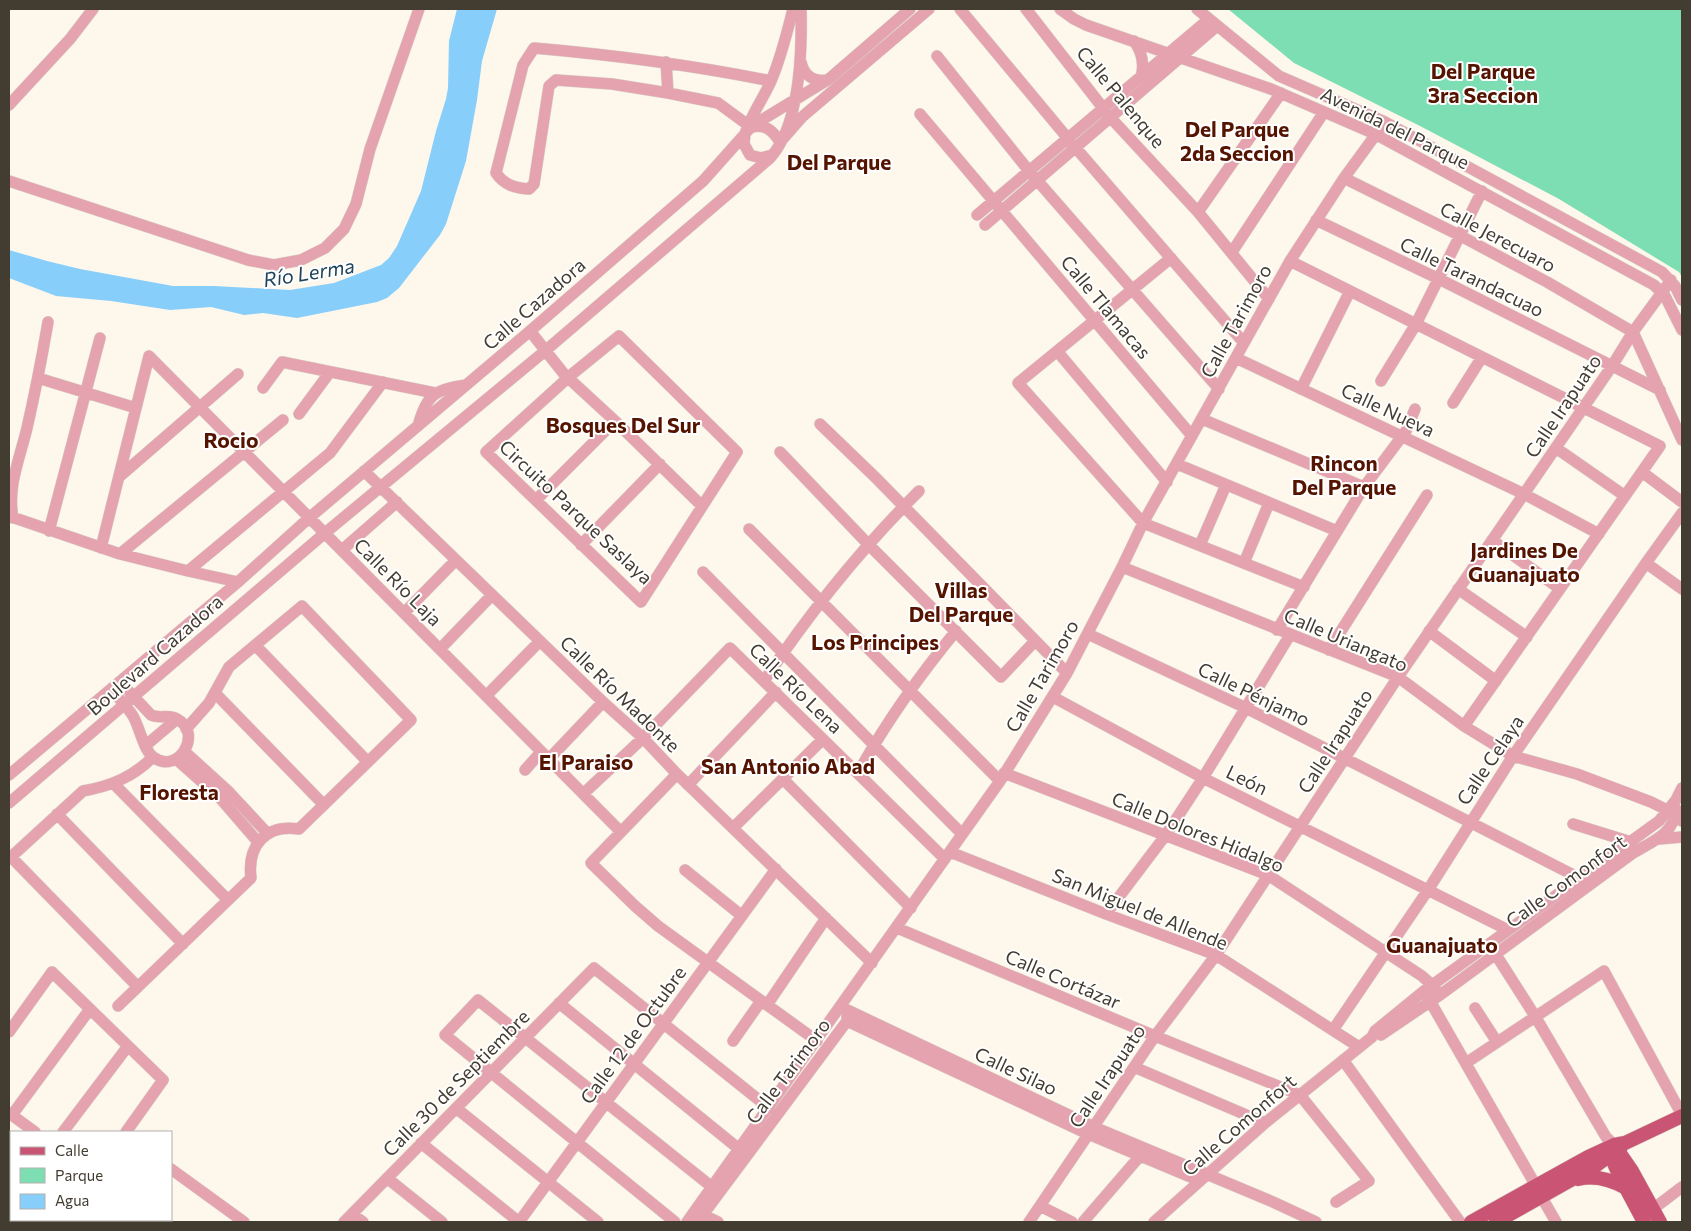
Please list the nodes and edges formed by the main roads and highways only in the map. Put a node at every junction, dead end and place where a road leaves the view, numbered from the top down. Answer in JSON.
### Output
{"nodes":[{"id":1,"x":1682,"y":1116,"type":"edge"},
{"id":2,"x":1614,"y":1147,"type":"junction"},
{"id":3,"x":1563,"y":1184,"type":"junction"},
{"id":4,"x":1626,"y":1188,"type":"junction"},
{"id":5,"x":1539,"y":1191,"type":"junction"},
{"id":6,"x":1644,"y":1218,"type":"edge"},
{"id":7,"x":1471,"y":1222,"type":"edge"},
{"id":8,"x":1496,"y":1222,"type":"edge"},
{"id":9,"x":1660,"y":1222,"type":"edge"}],
"edges":[{"from":1,"to":2,"type":"main road"},
{"from":2,"to":3,"type":"main road"},
{"from":2,"to":4,"type":"main road"},
{"from":2,"to":5,"type":"main road"},
{"from":2,"to":6,"type":"main road"},
{"from":3,"to":4,"type":"main road"},
{"from":3,"to":5,"type":"main road"},
{"from":4,"to":6,"type":"main road"},
{"from":5,"to":7,"type":"main road"},
{"from":5,"to":8,"type":"main road"},
{"from":6,"to":9,"type":"main road"}]}
